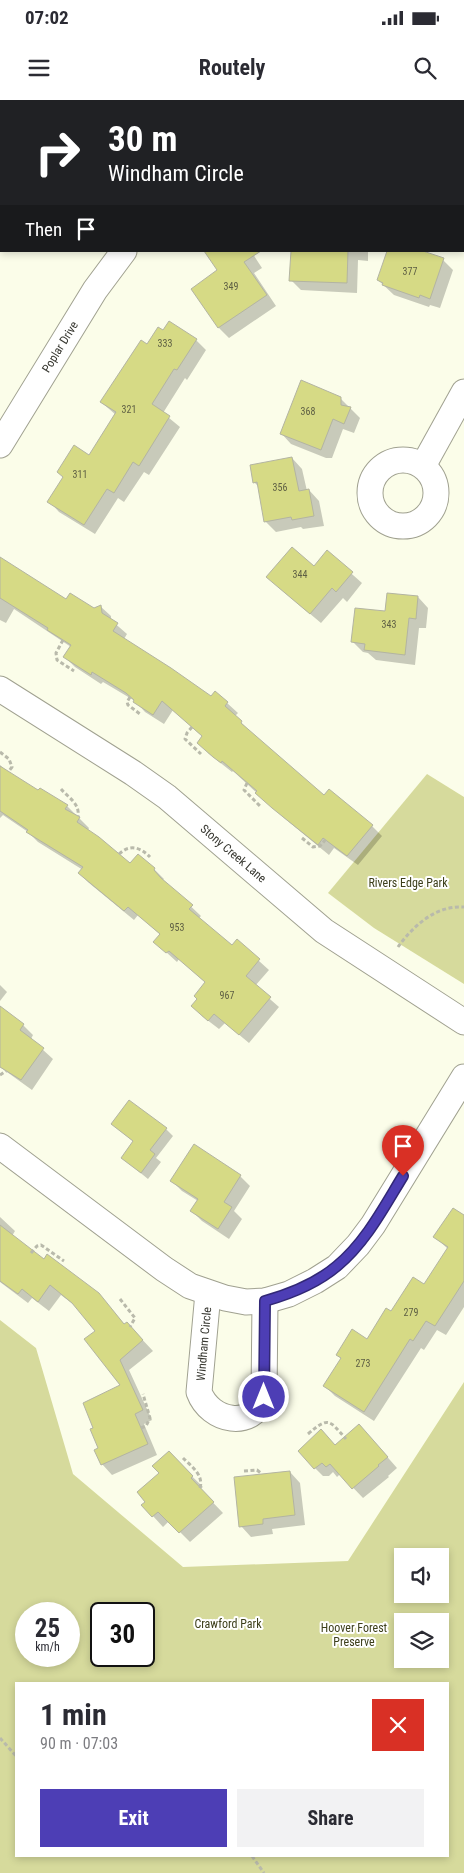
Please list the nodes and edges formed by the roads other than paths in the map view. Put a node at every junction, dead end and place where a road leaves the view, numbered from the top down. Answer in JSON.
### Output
{"nodes":[{"id":1,"x":123,"y":252,"type":"edge"},
{"id":2,"x":464,"y":392,"type":"edge"},
{"id":3,"x":0,"y":445,"type":"edge"},
{"id":4,"x":423,"y":466,"type":"dead end"},
{"id":5,"x":0,"y":689,"type":"edge"},
{"id":6,"x":464,"y":1022,"type":"edge"},
{"id":7,"x":464,"y":1078,"type":"edge"},
{"id":8,"x":0,"y":1146,"type":"edge"},
{"id":9,"x":208,"y":1293,"type":"junction"},
{"id":10,"x":265,"y":1301,"type":"junction"}],
"edges":[{"from":1,"to":3,"type":"street","name":"Poplar Drive"},
{"from":2,"to":4,"type":"street"},
{"from":5,"to":6,"type":"street","name":"Stony Creek Lane"},
{"from":7,"to":10,"type":"street","name":"Windham Circle"},
{"from":8,"to":9,"type":"street","name":"Windham Circle"},
{"from":9,"to":10,"type":"street","name":"Windham Circle"},
{"from":9,"to":10,"type":"street","name":"Windham Circle"}]}
